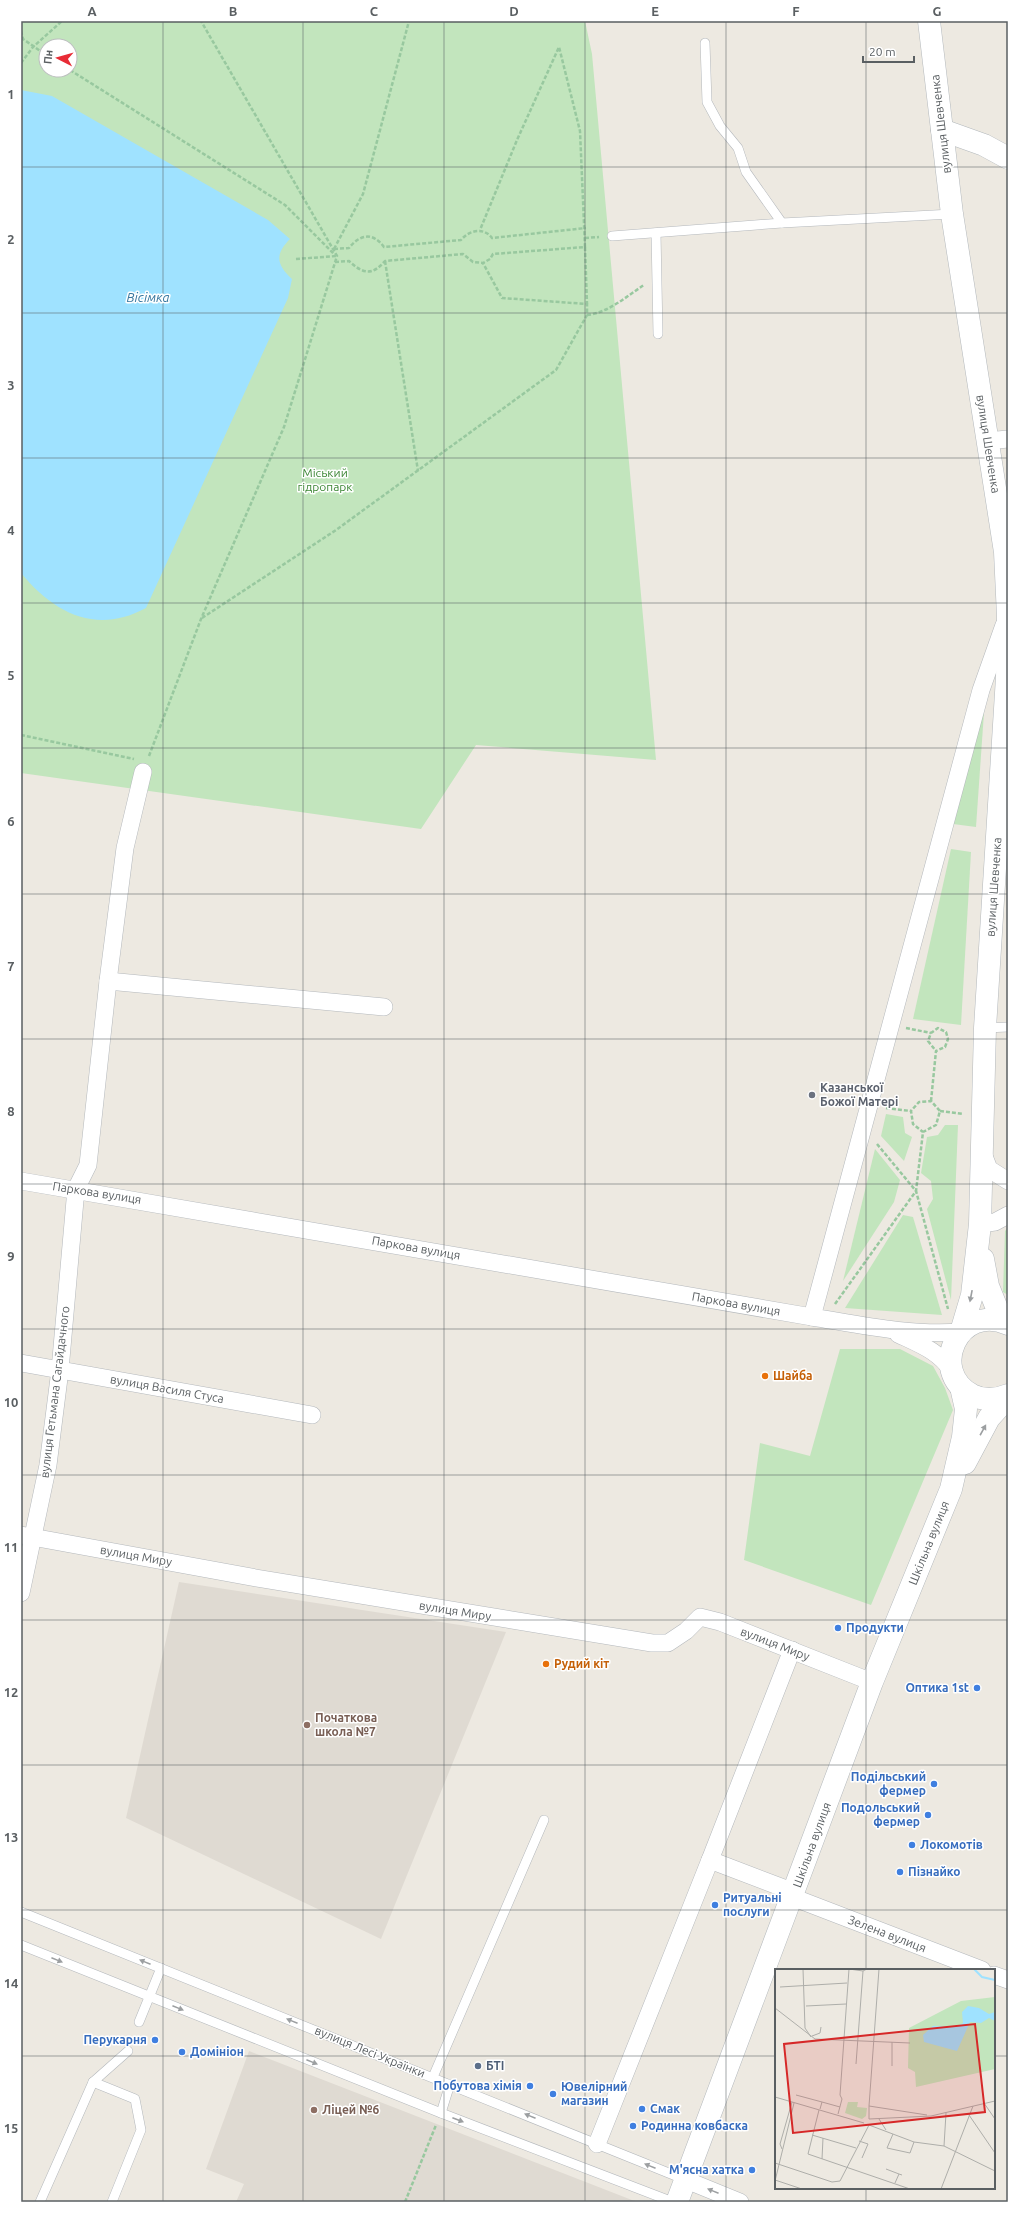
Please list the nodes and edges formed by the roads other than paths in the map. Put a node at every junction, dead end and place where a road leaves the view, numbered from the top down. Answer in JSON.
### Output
{"nodes":[{"id":1,"x":929,"y":21,"type":"edge"},
{"id":2,"x":705,"y":43,"type":"dead end"},
{"id":3,"x":942,"y":130,"type":"junction"},
{"id":4,"x":1008,"y":158,"type":"edge"},
{"id":5,"x":952,"y":214,"type":"junction"},
{"id":6,"x":782,"y":223,"type":"junction"},
{"id":7,"x":656,"y":233,"type":"junction"},
{"id":8,"x":612,"y":236,"type":"dead end"},
{"id":9,"x":658,"y":334,"type":"dead end"},
{"id":10,"x":998,"y":440,"type":"edge"},
{"id":11,"x":1008,"y":616,"type":"edge"},
{"id":12,"x":1008,"y":677,"type":"edge"},
{"id":13,"x":145,"y":767,"type":"road end"},
{"id":14,"x":108,"y":981,"type":"junction"},
{"id":15,"x":384,"y":1007,"type":"dead end"},
{"id":16,"x":1008,"y":1027,"type":"edge"},
{"id":17,"x":985,"y":1028,"type":"junction"},
{"id":18,"x":981,"y":1147,"type":"junction"},
{"id":19,"x":21,"y":1181,"type":"edge"},
{"id":20,"x":1008,"y":1181,"type":"edge"},
{"id":21,"x":76,"y":1189,"type":"junction"},
{"id":22,"x":1008,"y":1215,"type":"edge"},
{"id":23,"x":979,"y":1227,"type":"junction"},
{"id":24,"x":812,"y":1317,"type":"junction"},
{"id":25,"x":1006,"y":1321,"type":"edge"},
{"id":26,"x":886,"y":1329,"type":"junction"},
{"id":27,"x":961,"y":1332,"type":"junction"},
{"id":28,"x":21,"y":1363,"type":"edge"},
{"id":29,"x":60,"y":1370,"type":"junction"},
{"id":30,"x":957,"y":1379,"type":"junction"},
{"id":31,"x":1008,"y":1396,"type":"edge"},
{"id":32,"x":312,"y":1415,"type":"dead end"},
{"id":33,"x":951,"y":1489,"type":"junction"},
{"id":34,"x":27,"y":1536,"type":"edge"},
{"id":35,"x":21,"y":1592,"type":"edge"},
{"id":36,"x":792,"y":1650,"type":"junction"},
{"id":37,"x":872,"y":1682,"type":"junction"},
{"id":38,"x":544,"y":1820,"type":"dead end"},
{"id":39,"x":710,"y":1860,"type":"junction"},
{"id":40,"x":793,"y":1895,"type":"junction"},
{"id":41,"x":21,"y":1912,"type":"edge"},
{"id":42,"x":21,"y":1945,"type":"edge"},
{"id":43,"x":161,"y":1968,"type":"junction"},
{"id":44,"x":979,"y":1969,"type":"edge"},
{"id":45,"x":995,"y":1975,"type":"edge"},
{"id":46,"x":1008,"y":1980,"type":"edge"},
{"id":47,"x":148,"y":1997,"type":"junction"},
{"id":48,"x":139,"y":2022,"type":"dead end"},
{"id":49,"x":128,"y":2051,"type":"dead end"},
{"id":50,"x":433,"y":2077,"type":"junction"},
{"id":51,"x":93,"y":2082,"type":"junction"},
{"id":52,"x":450,"y":2084,"type":"junction"},
{"id":53,"x":441,"y":2113,"type":"junction"},
{"id":54,"x":597,"y":2144,"type":"junction"},
{"id":55,"x":686,"y":2180,"type":"junction"},
{"id":56,"x":40,"y":2202,"type":"edge"},
{"id":57,"x":112,"y":2202,"type":"edge"},
{"id":58,"x":673,"y":2202,"type":"edge"},
{"id":59,"x":677,"y":2202,"type":"edge"},
{"id":60,"x":740,"y":2202,"type":"edge"}],
"edges":[{"from":1,"to":3,"type":"main road","name":"вулиця Шевченка"},
{"from":2,"to":6,"type":"lane"},
{"from":3,"to":4,"type":"main road"},
{"from":3,"to":5,"type":"main road","name":"вулиця Шевченка"},
{"from":5,"to":6,"type":"lane"},
{"from":5,"to":10,"type":"main road","name":"вулиця Шевченка"},
{"from":6,"to":7,"type":"lane"},
{"from":7,"to":8,"type":"lane"},
{"from":7,"to":9,"type":"lane"},
{"from":10,"to":11,"type":"main road","name":"вулиця Шевченка"},
{"from":11,"to":12,"type":"main road","name":"вулиця Шевченка"},
{"from":11,"to":24,"type":"street"},
{"from":12,"to":17,"type":"main road","name":"вулиця Шевченка"},
{"from":13,"to":14,"type":"street"},
{"from":14,"to":15,"type":"street"},
{"from":14,"to":21,"type":"street"},
{"from":16,"to":17,"type":"lane"},
{"from":17,"to":18,"type":"main road","name":"вулиця Шевченка"},
{"from":18,"to":20,"type":"street"},
{"from":18,"to":23,"type":"main road","name":"вулиця Шевченка"},
{"from":19,"to":21,"type":"street","name":"Паркова вулиця"},
{"from":21,"to":24,"type":"street","name":"Паркова вулиця"},
{"from":21,"to":29,"type":"street","name":"вулиця Гетьмана Сагайдачного"},
{"from":22,"to":23,"type":"street"},
{"from":23,"to":25,"type":"main road","name":"вулиця Шевченка"},
{"from":23,"to":27,"type":"main road","name":"вулиця Шевченка","one_way":true},
{"from":24,"to":26,"type":"street","name":"Паркова вулиця"},
{"from":25,"to":27,"type":"main road"},
{"from":26,"to":27,"type":"street"},
{"from":26,"to":30,"type":"street"},
{"from":27,"to":30,"type":"main road","name":"Шкільна вулиця"},
{"from":28,"to":29,"type":"street","name":"вулиця Василя Стуса"},
{"from":29,"to":32,"type":"street","name":"вулиця Василя Стуса"},
{"from":29,"to":34,"type":"street","name":"вулиця Гетьмана Сагайдачного"},
{"from":30,"to":31,"type":"main road"},
{"from":30,"to":33,"type":"main road","name":"Шкільна вулиця"},
{"from":33,"to":31,"type":"main road","name":"Шкільна вулиця","one_way":true},
{"from":33,"to":37,"type":"main road","name":"Шкільна вулиця"},
{"from":34,"to":35,"type":"street","name":"вулиця Гетьмана Сагайдачного"},
{"from":34,"to":36,"type":"street","name":"вулиця Миру"},
{"from":36,"to":37,"type":"street","name":"вулиця Миру"},
{"from":36,"to":39,"type":"street"},
{"from":37,"to":40,"type":"main road","name":"Шкільна вулиця"},
{"from":38,"to":50,"type":"lane"},
{"from":39,"to":40,"type":"street","name":"Зелена вулиця"},
{"from":39,"to":54,"type":"street"},
{"from":40,"to":44,"type":"street","name":"Зелена вулиця"},
{"from":40,"to":55,"type":"main road","name":"Шкільна вулиця"},
{"from":43,"to":41,"type":"lane","name":"вулиця Лесі Українки","one_way":true},
{"from":42,"to":47,"type":"lane","one_way":true},
{"from":43,"to":47,"type":"lane"},
{"from":50,"to":43,"type":"lane","name":"вулиця Лесі Українки","one_way":true},
{"from":45,"to":46,"type":"street"},
{"from":47,"to":48,"type":"lane"},
{"from":47,"to":53,"type":"lane","one_way":true},
{"from":49,"to":51,"type":"lane"},
{"from":50,"to":52,"type":"lane","name":"вулиця Лесі Українки"},
{"from":51,"to":56,"type":"lane"},
{"from":51,"to":57,"type":"lane"},
{"from":52,"to":53,"type":"lane"},
{"from":54,"to":52,"type":"lane","name":"вулиця Лесі Українки","one_way":true},
{"from":53,"to":58,"type":"lane","one_way":true},
{"from":55,"to":54,"type":"lane","name":"вулиця Лесі Українки","one_way":true},
{"from":55,"to":59,"type":"main road","name":"Шкільна вулиця"},
{"from":60,"to":55,"type":"street","name":"вулиця Лесі Українки","one_way":true}]}
